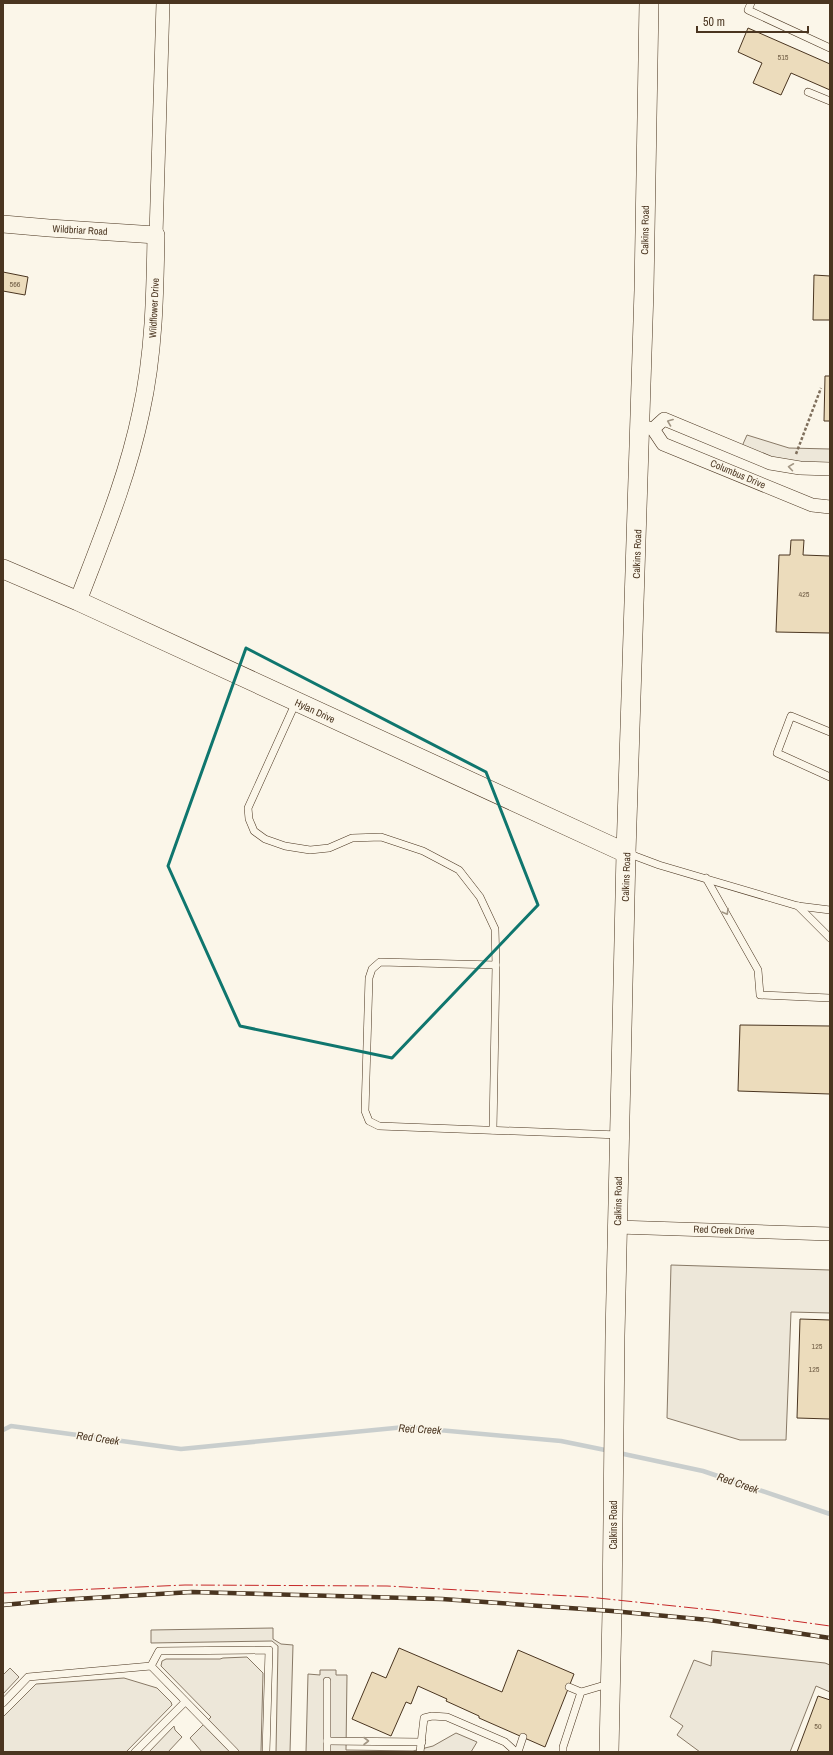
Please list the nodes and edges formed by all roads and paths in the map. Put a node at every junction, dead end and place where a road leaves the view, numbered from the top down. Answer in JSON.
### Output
{"nodes":[{"id":1,"x":163,"y":3,"type":"edge"},
{"id":2,"x":649,"y":3,"type":"edge"},
{"id":3,"x":751,"y":3,"type":"edge"},
{"id":4,"x":830,"y":48,"type":"edge"},
{"id":5,"x":808,"y":92,"type":"dead end"},
{"id":6,"x":830,"y":101,"type":"edge"},
{"id":7,"x":3,"y":224,"type":"edge"},
{"id":8,"x":156,"y":235,"type":"junction"},
{"id":9,"x":821,"y":388,"type":"dead end"},
{"id":10,"x":647,"y":428,"type":"junction"},
{"id":11,"x":792,"y":467,"type":"junction"},
{"id":12,"x":830,"y":469,"type":"edge"},
{"id":13,"x":812,"y":505,"type":"junction"},
{"id":14,"x":830,"y":507,"type":"edge"},
{"id":15,"x":830,"y":513,"type":"edge"},
{"id":16,"x":3,"y":569,"type":"edge"},
{"id":17,"x":78,"y":601,"type":"junction"},
{"id":18,"x":296,"y":702,"type":"junction"},
{"id":19,"x":830,"y":732,"type":"edge"},
{"id":20,"x":830,"y":777,"type":"edge"},
{"id":21,"x":626,"y":853,"type":"junction"},
{"id":22,"x":706,"y":878,"type":"junction"},
{"id":23,"x":798,"y":906,"type":"junction"},
{"id":24,"x":830,"y":910,"type":"edge"},
{"id":25,"x":830,"y":938,"type":"edge"},
{"id":26,"x":496,"y":965,"type":"junction"},
{"id":27,"x":830,"y":998,"type":"edge"},
{"id":28,"x":493,"y":1130,"type":"junction"},
{"id":29,"x":620,"y":1135,"type":"junction"},
{"id":30,"x":618,"y":1227,"type":"junction"},
{"id":31,"x":830,"y":1234,"type":"edge"},
{"id":32,"x":151,"y":1666,"type":"junction"},
{"id":33,"x":327,"y":1681,"type":"dead end"},
{"id":34,"x":611,"y":1684,"type":"junction"},
{"id":35,"x":569,"y":1687,"type":"dead end"},
{"id":36,"x":581,"y":1692,"type":"junction"},
{"id":37,"x":185,"y":1702,"type":"junction"},
{"id":38,"x":3,"y":1703,"type":"edge"},
{"id":39,"x":523,"y":1737,"type":"dead end"},
{"id":40,"x":327,"y":1741,"type":"junction"},
{"id":41,"x":422,"y":1742,"type":"junction"},
{"id":42,"x":135,"y":1752,"type":"edge"},
{"id":43,"x":235,"y":1752,"type":"edge"},
{"id":44,"x":266,"y":1752,"type":"edge"},
{"id":45,"x":327,"y":1752,"type":"edge"},
{"id":46,"x":420,"y":1752,"type":"edge"},
{"id":47,"x":517,"y":1752,"type":"edge"},
{"id":48,"x":563,"y":1752,"type":"edge"},
{"id":49,"x":609,"y":1752,"type":"edge"}],
"edges":[{"from":1,"to":8,"type":"street","name":"Wildflower Drive"},
{"from":2,"to":10,"type":"main road","name":"Calkins Road"},
{"from":3,"to":4,"type":"lane"},
{"from":5,"to":6,"type":"lane"},
{"from":7,"to":8,"type":"street","name":"Wildbriar Road"},
{"from":8,"to":17,"type":"street","name":"Wildflower Drive"},
{"from":9,"to":11,"type":"path"},
{"from":11,"to":10,"type":"street","name":"Columbus Drive","one_way":true},
{"from":10,"to":13,"type":"street","name":"Columbus Drive"},
{"from":10,"to":21,"type":"main road","name":"Calkins Road"},
{"from":11,"to":12,"type":"street","name":"Columbus Drive"},
{"from":13,"to":14,"type":"street","name":"Columbus Drive"},
{"from":13,"to":15,"type":"lane"},
{"from":16,"to":17,"type":"main road","name":"Hylan Drive"},
{"from":17,"to":18,"type":"main road","name":"Hylan Drive"},
{"from":18,"to":21,"type":"main road","name":"Hylan Drive"},
{"from":18,"to":26,"type":"lane"},
{"from":19,"to":20,"type":"lane"},
{"from":21,"to":22,"type":"lane"},
{"from":21,"to":29,"type":"main road","name":"Calkins Road"},
{"from":22,"to":23,"type":"lane"},
{"from":22,"to":27,"type":"lane","one_way":true},
{"from":23,"to":24,"type":"lane"},
{"from":23,"to":25,"type":"lane"},
{"from":26,"to":28,"type":"lane"},
{"from":26,"to":28,"type":"lane"},
{"from":28,"to":29,"type":"lane"},
{"from":29,"to":30,"type":"main road","name":"Calkins Road"},
{"from":30,"to":31,"type":"street","name":"Red Creek Drive"},
{"from":30,"to":34,"type":"main road","name":"Calkins Road"},
{"from":32,"to":37,"type":"lane"},
{"from":32,"to":38,"type":"lane"},
{"from":32,"to":44,"type":"lane"},
{"from":33,"to":40,"type":"lane"},
{"from":34,"to":36,"type":"lane"},
{"from":34,"to":49,"type":"main road","name":"Calkins Road"},
{"from":35,"to":36,"type":"lane"},
{"from":36,"to":48,"type":"lane"},
{"from":37,"to":42,"type":"lane"},
{"from":37,"to":43,"type":"lane"},
{"from":39,"to":47,"type":"lane"},
{"from":40,"to":41,"type":"lane","one_way":true},
{"from":40,"to":45,"type":"lane"},
{"from":41,"to":46,"type":"lane"},
{"from":41,"to":47,"type":"lane"}]}
